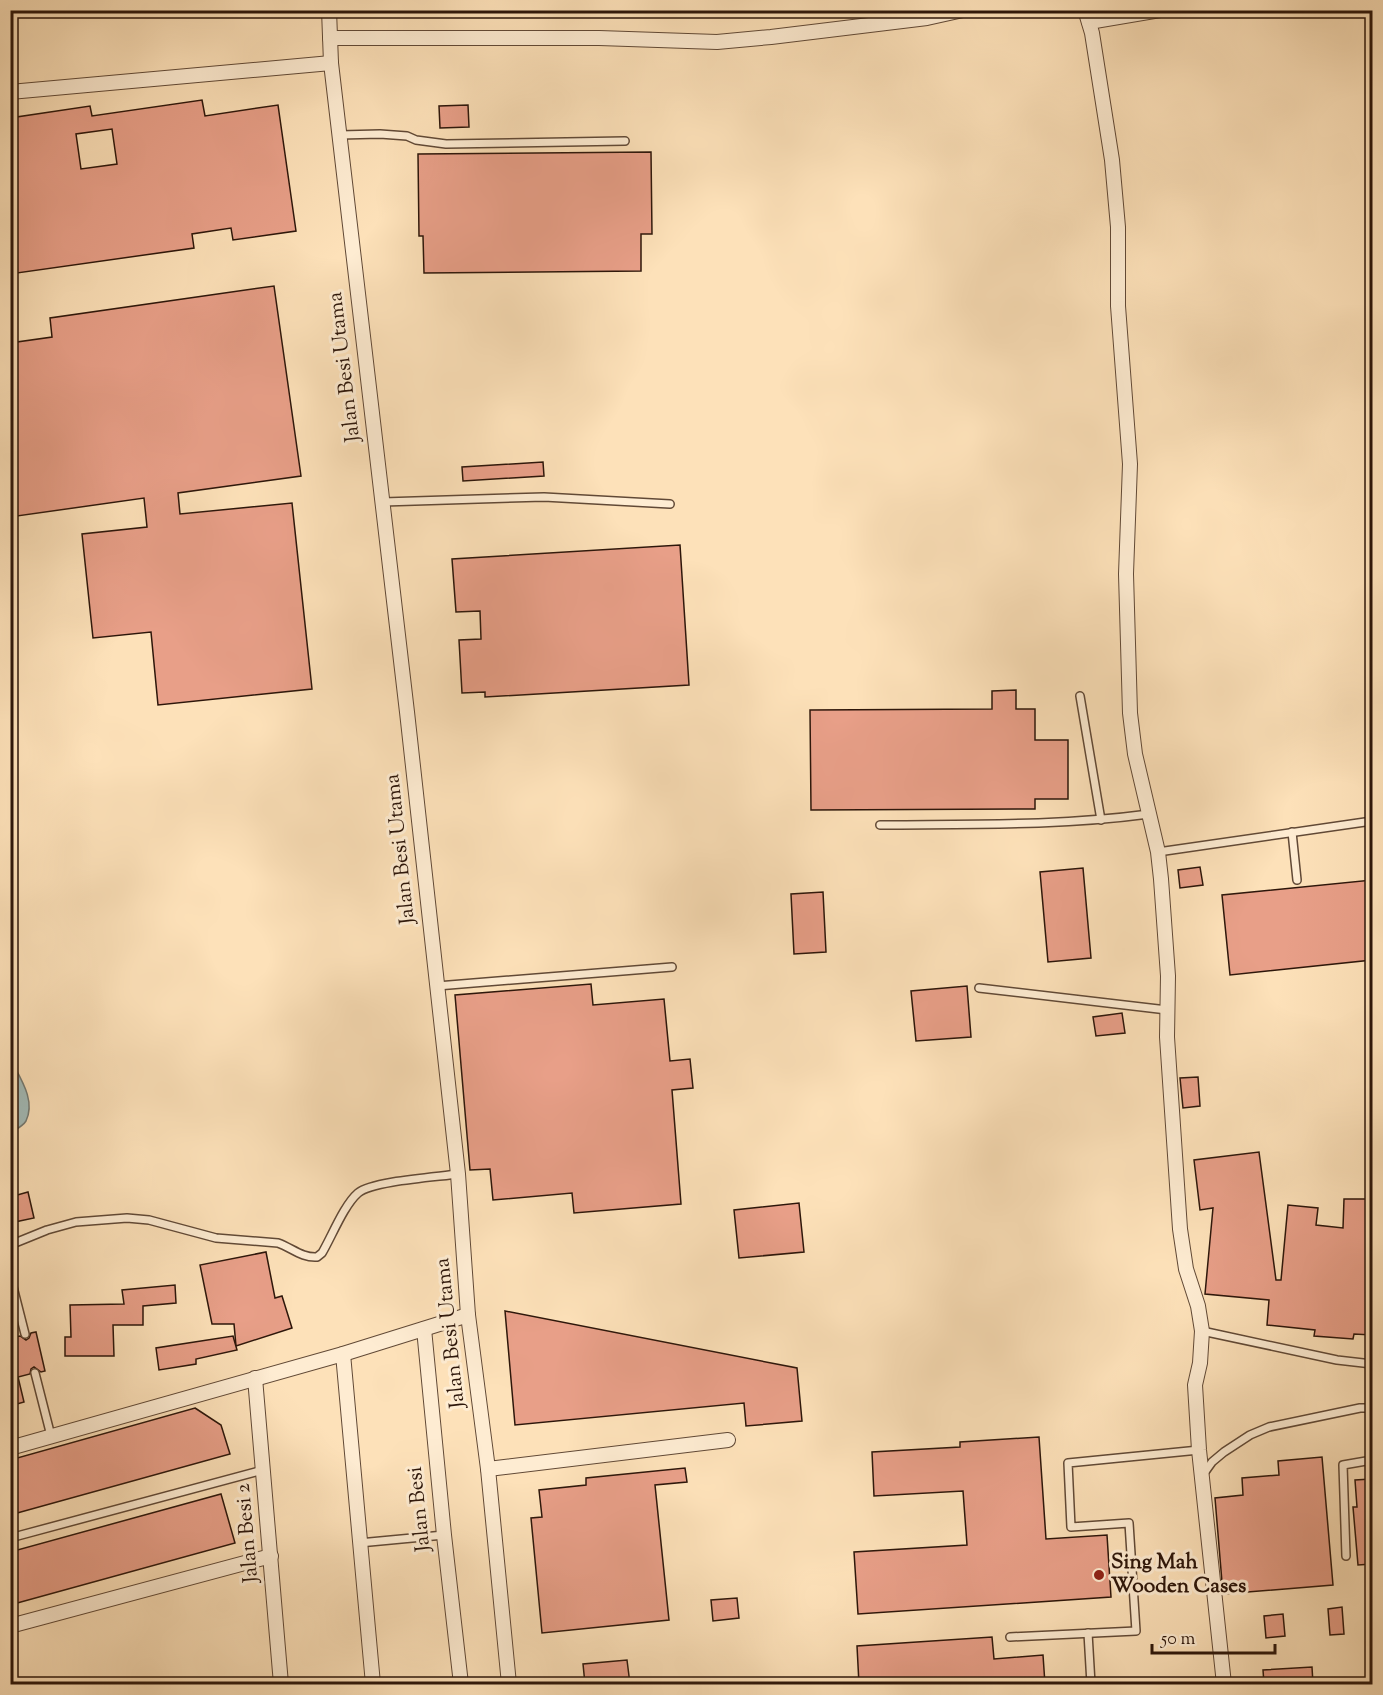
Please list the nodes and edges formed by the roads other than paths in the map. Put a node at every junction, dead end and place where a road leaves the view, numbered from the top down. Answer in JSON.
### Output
{"nodes":[{"id":1,"x":329,"y":10,"type":"edge"},
{"id":2,"x":963,"y":10,"type":"edge"},
{"id":3,"x":1160,"y":10,"type":"edge"},
{"id":4,"x":1086,"y":16,"type":"edge"},
{"id":5,"x":330,"y":38,"type":"junction"},
{"id":6,"x":331,"y":63,"type":"junction"},
{"id":7,"x":10,"y":92,"type":"edge"},
{"id":8,"x":340,"y":135,"type":"junction"},
{"id":9,"x":625,"y":141,"type":"dead end"},
{"id":10,"x":383,"y":502,"type":"junction"},
{"id":11,"x":670,"y":504,"type":"dead end"},
{"id":12,"x":1080,"y":696,"type":"dead end"},
{"id":13,"x":1149,"y":814,"type":"junction"},
{"id":14,"x":1101,"y":820,"type":"junction"},
{"id":15,"x":1372,"y":821,"type":"edge"},
{"id":16,"x":880,"y":825,"type":"dead end"},
{"id":17,"x":1292,"y":832,"type":"junction"},
{"id":18,"x":1158,"y":852,"type":"junction"},
{"id":19,"x":1297,"y":880,"type":"dead end"},
{"id":20,"x":672,"y":967,"type":"dead end"},
{"id":21,"x":437,"y":986,"type":"junction"},
{"id":22,"x":979,"y":988,"type":"dead end"},
{"id":23,"x":1167,"y":1010,"type":"junction"},
{"id":24,"x":458,"y":1174,"type":"junction"},
{"id":25,"x":10,"y":1245,"type":"edge"},
{"id":26,"x":10,"y":1275,"type":"edge"},
{"id":27,"x":468,"y":1315,"type":"junction"},
{"id":28,"x":424,"y":1329,"type":"junction"},
{"id":29,"x":1202,"y":1330,"type":"junction"},
{"id":30,"x":25,"y":1334,"type":"dead end"},
{"id":31,"x":343,"y":1354,"type":"junction"},
{"id":32,"x":1372,"y":1364,"type":"edge"},
{"id":33,"x":35,"y":1373,"type":"dead end"},
{"id":34,"x":255,"y":1378,"type":"junction"},
{"id":35,"x":1372,"y":1408,"type":"edge"},
{"id":36,"x":51,"y":1436,"type":"junction"},
{"id":37,"x":728,"y":1440,"type":"dead end"},
{"id":38,"x":10,"y":1448,"type":"edge"},
{"id":39,"x":1199,"y":1450,"type":"junction"},
{"id":40,"x":1372,"y":1460,"type":"edge"},
{"id":41,"x":488,"y":1469,"type":"junction"},
{"id":42,"x":263,"y":1470,"type":"junction"},
{"id":43,"x":1202,"y":1476,"type":"junction"},
{"id":44,"x":444,"y":1535,"type":"junction"},
{"id":45,"x":10,"y":1538,"type":"edge"},
{"id":46,"x":359,"y":1543,"type":"junction"},
{"id":47,"x":271,"y":1556,"type":"junction"},
{"id":48,"x":1346,"y":1556,"type":"dead end"},
{"id":49,"x":10,"y":1626,"type":"edge"},
{"id":50,"x":1088,"y":1633,"type":"junction"},
{"id":51,"x":1010,"y":1637,"type":"dead end"},
{"id":52,"x":281,"y":1684,"type":"edge"},
{"id":53,"x":373,"y":1684,"type":"edge"},
{"id":54,"x":461,"y":1684,"type":"edge"},
{"id":55,"x":509,"y":1684,"type":"edge"},
{"id":56,"x":1091,"y":1684,"type":"edge"},
{"id":57,"x":1224,"y":1684,"type":"edge"}],
"edges":[{"from":1,"to":5,"type":"street","name":"Jalan Besi Utama"},
{"from":2,"to":5,"type":"street"},
{"from":3,"to":4,"type":"street"},
{"from":4,"to":13,"type":"street"},
{"from":5,"to":6,"type":"street","name":"Jalan Besi Utama"},
{"from":6,"to":7,"type":"street"},
{"from":6,"to":8,"type":"street","name":"Jalan Besi Utama"},
{"from":8,"to":9,"type":"lane"},
{"from":8,"to":10,"type":"street","name":"Jalan Besi Utama"},
{"from":10,"to":11,"type":"lane"},
{"from":10,"to":21,"type":"street","name":"Jalan Besi Utama"},
{"from":12,"to":14,"type":"lane"},
{"from":13,"to":14,"type":"lane"},
{"from":13,"to":18,"type":"street"},
{"from":14,"to":16,"type":"lane"},
{"from":15,"to":17,"type":"lane"},
{"from":17,"to":18,"type":"lane"},
{"from":17,"to":19,"type":"lane"},
{"from":18,"to":23,"type":"street"},
{"from":20,"to":21,"type":"lane"},
{"from":21,"to":24,"type":"street","name":"Jalan Besi Utama"},
{"from":22,"to":23,"type":"lane"},
{"from":23,"to":29,"type":"street"},
{"from":24,"to":25,"type":"lane"},
{"from":24,"to":27,"type":"street","name":"Jalan Besi Utama"},
{"from":26,"to":30,"type":"lane"},
{"from":27,"to":28,"type":"street"},
{"from":27,"to":41,"type":"street","name":"Jalan Besi Utama"},
{"from":28,"to":31,"type":"street"},
{"from":28,"to":44,"type":"street","name":"Jalan Besi"},
{"from":29,"to":32,"type":"lane"},
{"from":29,"to":39,"type":"street"},
{"from":31,"to":34,"type":"street"},
{"from":31,"to":46,"type":"street"},
{"from":33,"to":36,"type":"lane"},
{"from":34,"to":36,"type":"street"},
{"from":34,"to":42,"type":"street","name":"Jalan Besi 2"},
{"from":35,"to":43,"type":"lane"},
{"from":36,"to":38,"type":"street"},
{"from":37,"to":41,"type":"street"},
{"from":39,"to":43,"type":"street"},
{"from":39,"to":50,"type":"lane"},
{"from":40,"to":48,"type":"lane"},
{"from":41,"to":55,"type":"street","name":"Jalan Besi Utama"},
{"from":42,"to":45,"type":"lane"},
{"from":42,"to":47,"type":"street","name":"Jalan Besi 2"},
{"from":43,"to":57,"type":"street"},
{"from":44,"to":46,"type":"lane"},
{"from":44,"to":54,"type":"street","name":"Jalan Besi"},
{"from":46,"to":53,"type":"street"},
{"from":47,"to":49,"type":"street"},
{"from":47,"to":52,"type":"street","name":"Jalan Besi 2"},
{"from":50,"to":51,"type":"lane"},
{"from":50,"to":56,"type":"lane"}]}
